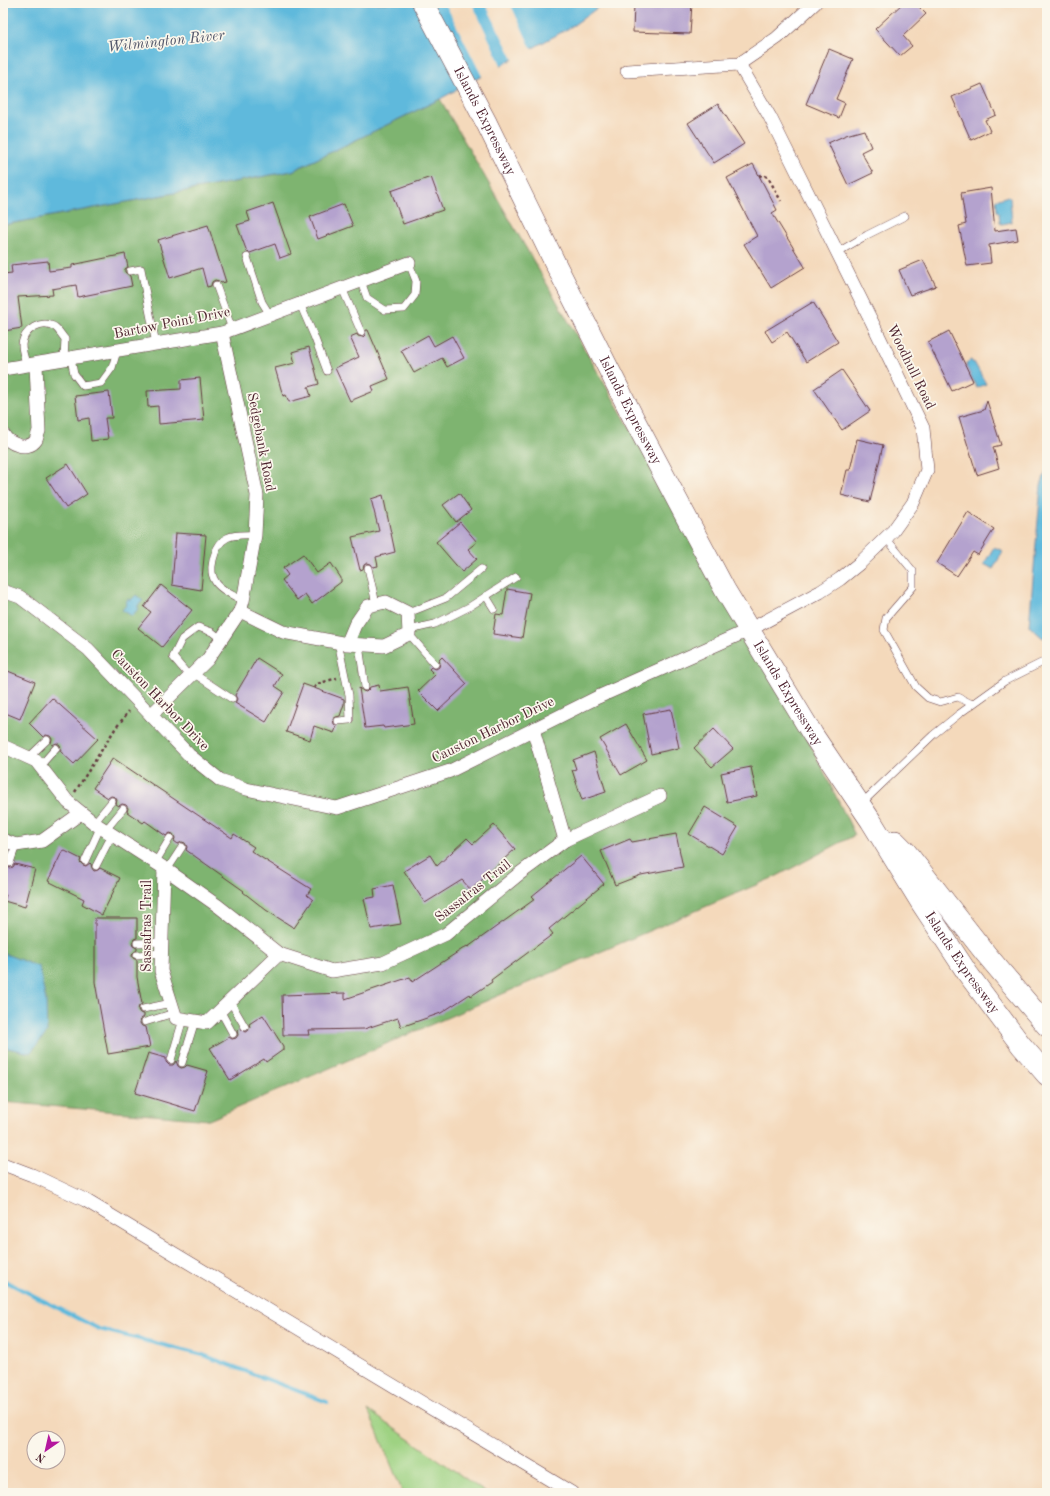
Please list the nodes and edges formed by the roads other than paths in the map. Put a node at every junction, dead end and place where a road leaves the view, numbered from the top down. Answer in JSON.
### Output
{"nodes":[{"id":1,"x":423,"y":3,"type":"edge"},
{"id":2,"x":814,"y":3,"type":"edge"},
{"id":3,"x":739,"y":64,"type":"junction"},
{"id":4,"x":627,"y":71,"type":"dead end"},
{"id":5,"x":905,"y":216,"type":"dead end"},
{"id":6,"x":838,"y":252,"type":"junction"},
{"id":7,"x":247,"y":257,"type":"dead end"},
{"id":8,"x":409,"y":263,"type":"joint"},
{"id":9,"x":130,"y":271,"type":"dead end"},
{"id":10,"x":361,"y":281,"type":"junction"},
{"id":11,"x":216,"y":285,"type":"dead end"},
{"id":12,"x":342,"y":288,"type":"junction"},
{"id":13,"x":300,"y":304,"type":"junction"},
{"id":14,"x":270,"y":315,"type":"junction"},
{"id":15,"x":227,"y":331,"type":"junction"},
{"id":16,"x":361,"y":332,"type":"dead end"},
{"id":17,"x":156,"y":344,"type":"junction"},
{"id":18,"x":117,"y":351,"type":"junction"},
{"id":19,"x":67,"y":359,"type":"junction"},
{"id":20,"x":31,"y":365,"type":"junction"},
{"id":21,"x":3,"y":369,"type":"edge"},
{"id":22,"x":327,"y":371,"type":"dead end"},
{"id":23,"x":3,"y":434,"type":"edge"},
{"id":24,"x":255,"y":535,"type":"junction"},
{"id":25,"x":886,"y":538,"type":"junction"},
{"id":26,"x":368,"y":568,"type":"dead end"},
{"id":27,"x":481,"y":569,"type":"dead end"},
{"id":28,"x":516,"y":577,"type":"dead end"},
{"id":29,"x":3,"y":590,"type":"edge"},
{"id":30,"x":486,"y":596,"type":"junction"},
{"id":31,"x":376,"y":604,"type":"junction"},
{"id":32,"x":242,"y":606,"type":"junction"},
{"id":33,"x":494,"y":609,"type":"dead end"},
{"id":34,"x":408,"y":613,"type":"junction"},
{"id":35,"x":749,"y":630,"type":"junction"},
{"id":36,"x":409,"y":632,"type":"junction"},
{"id":37,"x":221,"y":639,"type":"junction"},
{"id":38,"x":348,"y":644,"type":"junction"},
{"id":39,"x":1047,"y":660,"type":"edge"},
{"id":40,"x":435,"y":664,"type":"dead end"},
{"id":41,"x":192,"y":675,"type":"junction"},
{"id":42,"x":365,"y":687,"type":"dead end"},
{"id":43,"x":232,"y":699,"type":"dead end"},
{"id":44,"x":972,"y":704,"type":"junction"},
{"id":45,"x":151,"y":715,"type":"junction"},
{"id":46,"x":338,"y":721,"type":"dead end"},
{"id":47,"x":533,"y":729,"type":"junction"},
{"id":48,"x":47,"y":740,"type":"dead end"},
{"id":49,"x":3,"y":746,"type":"edge"},
{"id":50,"x":56,"y":748,"type":"dead end"},
{"id":51,"x":28,"y":758,"type":"junction"},
{"id":52,"x":40,"y":766,"type":"junction"},
{"id":53,"x":660,"y":796,"type":"dead end"},
{"id":54,"x":112,"y":801,"type":"dead end"},
{"id":55,"x":860,"y":804,"type":"junction"},
{"id":56,"x":123,"y":809,"type":"dead end"},
{"id":57,"x":81,"y":813,"type":"junction"},
{"id":58,"x":103,"y":829,"type":"junction"},
{"id":59,"x":170,"y":838,"type":"dead end"},
{"id":60,"x":565,"y":840,"type":"junction"},
{"id":61,"x":7,"y":843,"type":"edge"},
{"id":62,"x":182,"y":847,"type":"dead end"},
{"id":63,"x":84,"y":861,"type":"dead end"},
{"id":64,"x":10,"y":863,"type":"dead end"},
{"id":65,"x":96,"y":866,"type":"dead end"},
{"id":66,"x":162,"y":867,"type":"junction"},
{"id":67,"x":137,"y":943,"type":"dead end"},
{"id":68,"x":161,"y":948,"type":"junction"},
{"id":69,"x":279,"y":954,"type":"junction"},
{"id":70,"x":137,"y":955,"type":"dead end"},
{"id":71,"x":230,"y":1001,"type":"junction"},
{"id":72,"x":143,"y":1009,"type":"dead end"},
{"id":73,"x":220,"y":1010,"type":"junction"},
{"id":74,"x":181,"y":1014,"type":"junction"},
{"id":75,"x":145,"y":1022,"type":"dead end"},
{"id":76,"x":1047,"y":1026,"type":"edge"},
{"id":77,"x":244,"y":1027,"type":"dead end"},
{"id":78,"x":234,"y":1034,"type":"dead end"},
{"id":79,"x":171,"y":1060,"type":"dead end"},
{"id":80,"x":182,"y":1063,"type":"dead end"},
{"id":81,"x":1047,"y":1075,"type":"edge"},
{"id":82,"x":3,"y":1164,"type":"edge"},
{"id":83,"x":572,"y":1493,"type":"edge"}],
"edges":[{"from":1,"to":35,"type":"main road","name":"Islands Expressway"},
{"from":2,"to":3,"type":"street"},
{"from":3,"to":4,"type":"street"},
{"from":3,"to":6,"type":"street","name":"Woodhull Road"},
{"from":5,"to":6,"type":"lane"},
{"from":6,"to":25,"type":"street","name":"Woodhull Road"},
{"from":7,"to":14,"type":"lane"},
{"from":8,"to":10,"type":"street","name":"Bartow Point Drive"},
{"from":8,"to":10,"type":"lane"},
{"from":9,"to":17,"type":"lane"},
{"from":10,"to":12,"type":"street","name":"Bartow Point Drive"},
{"from":11,"to":15,"type":"lane"},
{"from":12,"to":13,"type":"street","name":"Bartow Point Drive"},
{"from":12,"to":16,"type":"lane"},
{"from":13,"to":14,"type":"street","name":"Bartow Point Drive"},
{"from":13,"to":22,"type":"lane"},
{"from":14,"to":15,"type":"street","name":"Bartow Point Drive"},
{"from":15,"to":17,"type":"street","name":"Bartow Point Drive"},
{"from":15,"to":24,"type":"street","name":"Sedgebank Road"},
{"from":17,"to":18,"type":"street","name":"Bartow Point Drive"},
{"from":18,"to":19,"type":"street","name":"Bartow Point Drive"},
{"from":18,"to":19,"type":"lane"},
{"from":19,"to":20,"type":"street","name":"Bartow Point Drive"},
{"from":19,"to":20,"type":"lane"},
{"from":20,"to":21,"type":"street","name":"Bartow Point Drive"},
{"from":20,"to":23,"type":"street"},
{"from":24,"to":32,"type":"street","name":"Sedgebank Road"},
{"from":24,"to":32,"type":"lane"},
{"from":25,"to":35,"type":"street","name":"Woodhull Road"},
{"from":25,"to":44,"type":"lane"},
{"from":26,"to":31,"type":"lane"},
{"from":27,"to":34,"type":"lane"},
{"from":28,"to":30,"type":"lane"},
{"from":29,"to":45,"type":"street","name":"Causton Harbor Drive"},
{"from":30,"to":33,"type":"lane"},
{"from":30,"to":36,"type":"lane"},
{"from":31,"to":34,"type":"street"},
{"from":31,"to":38,"type":"street"},
{"from":32,"to":37,"type":"street","name":"Sedgebank Road"},
{"from":32,"to":38,"type":"street"},
{"from":34,"to":36,"type":"street"},
{"from":35,"to":47,"type":"street","name":"Causton Harbor Drive"},
{"from":35,"to":55,"type":"main road","name":"Islands Expressway"},
{"from":36,"to":38,"type":"street"},
{"from":36,"to":40,"type":"lane"},
{"from":37,"to":41,"type":"street","name":"Sedgebank Road"},
{"from":37,"to":41,"type":"lane"},
{"from":38,"to":42,"type":"lane"},
{"from":38,"to":46,"type":"lane"},
{"from":39,"to":44,"type":"lane"},
{"from":41,"to":43,"type":"lane"},
{"from":41,"to":45,"type":"street","name":"Sedgebank Road"},
{"from":44,"to":55,"type":"lane"},
{"from":45,"to":47,"type":"street","name":"Causton Harbor Drive"},
{"from":47,"to":60,"type":"street"},
{"from":48,"to":51,"type":"lane"},
{"from":49,"to":51,"type":"street","name":"Sassafras Trail"},
{"from":50,"to":52,"type":"lane"},
{"from":51,"to":52,"type":"street","name":"Sassafras Trail"},
{"from":52,"to":57,"type":"street","name":"Sassafras Trail"},
{"from":53,"to":60,"type":"street","name":"Sassafras Trail"},
{"from":54,"to":58,"type":"lane"},
{"from":55,"to":76,"type":"main road","name":"Islands Expressway"},
{"from":55,"to":81,"type":"main road","name":"Islands Expressway"},
{"from":56,"to":58,"type":"lane"},
{"from":57,"to":58,"type":"street","name":"Sassafras Trail"},
{"from":57,"to":61,"type":"street"},
{"from":58,"to":63,"type":"lane"},
{"from":58,"to":65,"type":"lane"},
{"from":58,"to":66,"type":"street","name":"Sassafras Trail"},
{"from":59,"to":66,"type":"lane"},
{"from":60,"to":69,"type":"street","name":"Sassafras Trail"},
{"from":61,"to":64,"type":"lane"},
{"from":62,"to":66,"type":"lane"},
{"from":66,"to":68,"type":"street","name":"Sassafras Trail"},
{"from":66,"to":69,"type":"street","name":"Sassafras Trail"},
{"from":67,"to":68,"type":"lane"},
{"from":68,"to":70,"type":"lane"},
{"from":68,"to":74,"type":"street","name":"Sassafras Trail"},
{"from":69,"to":71,"type":"street"},
{"from":71,"to":73,"type":"street"},
{"from":71,"to":77,"type":"lane"},
{"from":72,"to":74,"type":"lane"},
{"from":73,"to":74,"type":"street"},
{"from":73,"to":78,"type":"lane"},
{"from":74,"to":75,"type":"lane"},
{"from":74,"to":79,"type":"lane"},
{"from":74,"to":80,"type":"lane"},
{"from":82,"to":83,"type":"street"}]}
